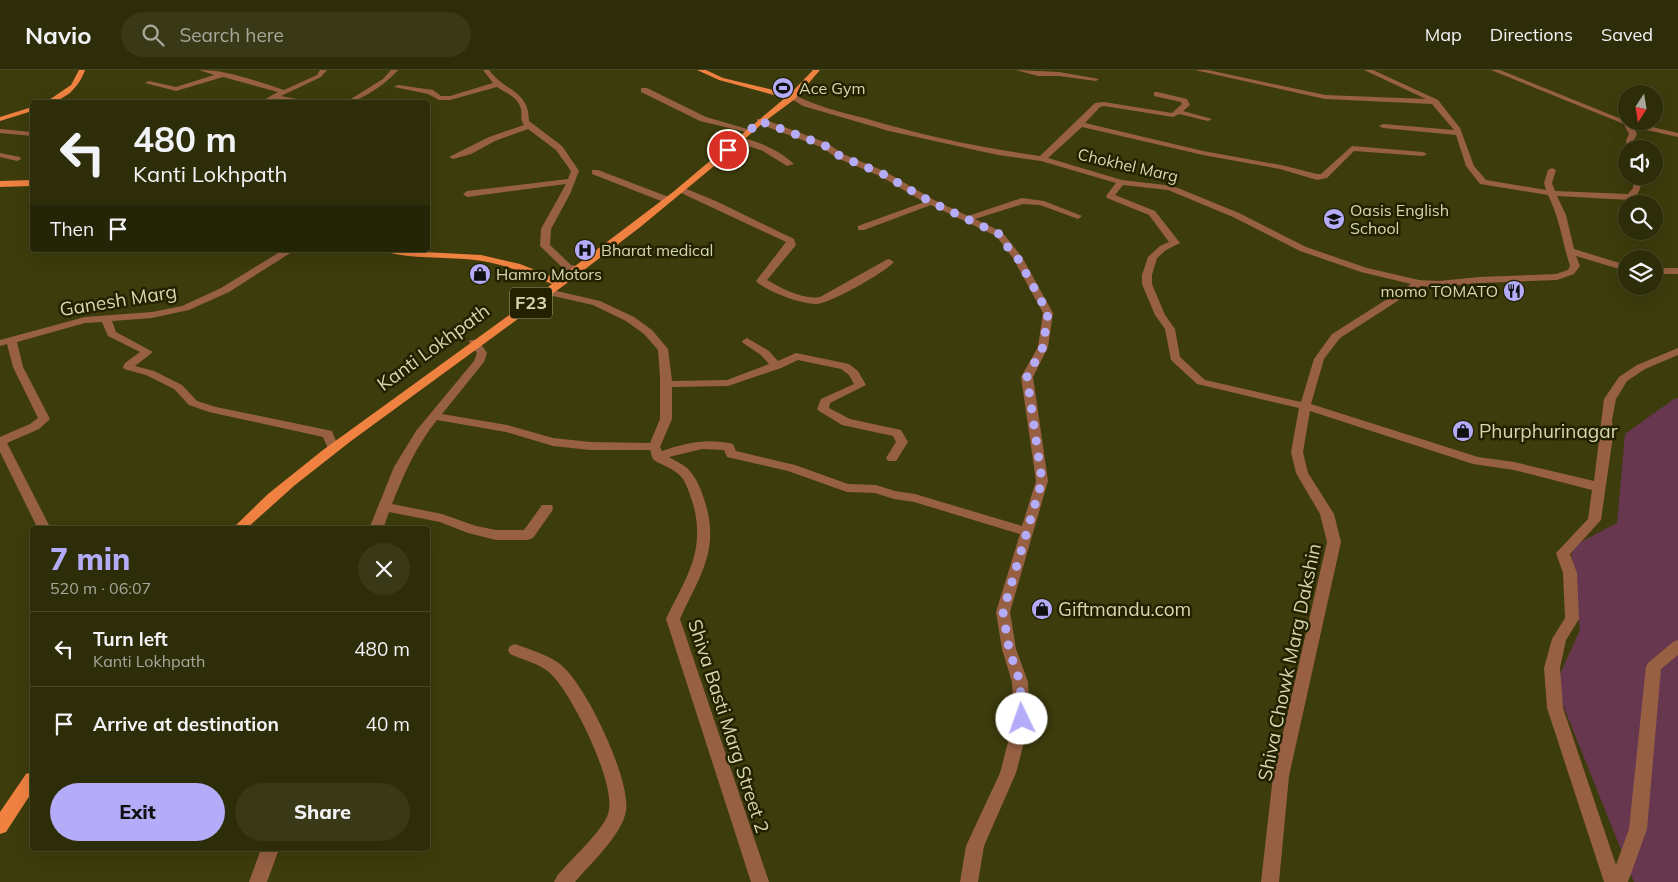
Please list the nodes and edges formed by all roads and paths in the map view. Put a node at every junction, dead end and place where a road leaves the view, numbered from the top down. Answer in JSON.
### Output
{"nodes":[{"id":1,"x":82,"y":70,"type":"edge"},
{"id":2,"x":202,"y":70,"type":"edge"},
{"id":3,"x":324,"y":70,"type":"edge"},
{"id":4,"x":395,"y":70,"type":"edge"},
{"id":5,"x":486,"y":70,"type":"edge"},
{"id":6,"x":700,"y":70,"type":"edge"},
{"id":7,"x":817,"y":70,"type":"edge"},
{"id":8,"x":1019,"y":70,"type":"edge"},
{"id":9,"x":1198,"y":70,"type":"edge"},
{"id":10,"x":1367,"y":70,"type":"edge"},
{"id":11,"x":1494,"y":70,"type":"edge"},
{"id":12,"x":1217,"y":72,"type":"edge"},
{"id":13,"x":223,"y":74,"type":"junction"},
{"id":14,"x":1096,"y":80,"type":"dead end"},
{"id":15,"x":149,"y":82,"type":"dead end"},
{"id":16,"x":498,"y":84,"type":"junction"},
{"id":17,"x":398,"y":87,"type":"dead end"},
{"id":18,"x":644,"y":90,"type":"dead end"},
{"id":19,"x":284,"y":92,"type":"junction"},
{"id":20,"x":1158,"y":94,"type":"dead end"},
{"id":21,"x":792,"y":96,"type":"junction"},
{"id":22,"x":275,"y":97,"type":"junction"},
{"id":23,"x":53,"y":100,"type":"edge"},
{"id":24,"x":268,"y":100,"type":"edge"},
{"id":25,"x":289,"y":100,"type":"edge"},
{"id":26,"x":351,"y":100,"type":"edge"},
{"id":27,"x":1435,"y":102,"type":"junction"},
{"id":28,"x":30,"y":110,"type":"edge"},
{"id":29,"x":1178,"y":112,"type":"junction"},
{"id":30,"x":0,"y":119,"type":"edge"},
{"id":31,"x":1208,"y":119,"type":"dead end"},
{"id":32,"x":1618,"y":119,"type":"edge"},
{"id":33,"x":760,"y":121,"type":"junction"},
{"id":34,"x":1080,"y":124,"type":"junction"},
{"id":35,"x":529,"y":126,"type":"junction"},
{"id":36,"x":1383,"y":126,"type":"dead end"},
{"id":37,"x":1657,"y":130,"type":"edge"},
{"id":38,"x":0,"y":131,"type":"edge"},
{"id":39,"x":750,"y":131,"type":"junction"},
{"id":40,"x":1459,"y":133,"type":"junction"},
{"id":41,"x":30,"y":134,"type":"edge"},
{"id":42,"x":1678,"y":135,"type":"edge"},
{"id":43,"x":740,"y":140,"type":"junction"},
{"id":44,"x":1423,"y":154,"type":"dead end"},
{"id":45,"x":0,"y":155,"type":"edge"},
{"id":46,"x":453,"y":157,"type":"dead end"},
{"id":47,"x":17,"y":159,"type":"dead end"},
{"id":48,"x":1042,"y":159,"type":"junction"},
{"id":49,"x":790,"y":164,"type":"dead end"},
{"id":50,"x":1552,"y":170,"type":"dead end"},
{"id":51,"x":595,"y":172,"type":"dead end"},
{"id":52,"x":570,"y":181,"type":"junction"},
{"id":53,"x":1121,"y":182,"type":"junction"},
{"id":54,"x":30,"y":183,"type":"edge"},
{"id":55,"x":0,"y":184,"type":"edge"},
{"id":56,"x":1637,"y":185,"type":"edge"},
{"id":57,"x":682,"y":190,"type":"junction"},
{"id":58,"x":467,"y":194,"type":"dead end"},
{"id":59,"x":1551,"y":194,"type":"junction"},
{"id":60,"x":670,"y":199,"type":"junction"},
{"id":61,"x":931,"y":202,"type":"junction"},
{"id":62,"x":1078,"y":216,"type":"dead end"},
{"id":63,"x":968,"y":219,"type":"junction"},
{"id":64,"x":861,"y":228,"type":"dead end"},
{"id":65,"x":1570,"y":251,"type":"junction"},
{"id":66,"x":287,"y":252,"type":"edge"},
{"id":67,"x":397,"y":252,"type":"edge"},
{"id":68,"x":889,"y":262,"type":"dead end"},
{"id":69,"x":1618,"y":266,"type":"edge"},
{"id":70,"x":580,"y":269,"type":"junction"},
{"id":71,"x":1678,"y":270,"type":"edge"},
{"id":72,"x":1663,"y":271,"type":"edge"},
{"id":73,"x":1419,"y":283,"type":"junction"},
{"id":74,"x":560,"y":284,"type":"junction"},
{"id":75,"x":548,"y":292,"type":"junction"},
{"id":76,"x":105,"y":317,"type":"junction"},
{"id":77,"x":5,"y":341,"type":"edge"},
{"id":78,"x":747,"y":341,"type":"dead end"},
{"id":79,"x":474,"y":342,"type":"junction"},
{"id":80,"x":1678,"y":351,"type":"edge"},
{"id":81,"x":777,"y":366,"type":"junction"},
{"id":82,"x":666,"y":384,"type":"junction"},
{"id":83,"x":1305,"y":406,"type":"junction"},
{"id":84,"x":435,"y":416,"type":"junction"},
{"id":85,"x":333,"y":448,"type":"junction"},
{"id":86,"x":656,"y":452,"type":"junction"},
{"id":87,"x":892,"y":458,"type":"dead end"},
{"id":88,"x":1599,"y":487,"type":"junction"},
{"id":89,"x":384,"y":507,"type":"junction"},
{"id":90,"x":547,"y":508,"type":"dead end"},
{"id":91,"x":43,"y":526,"type":"edge"},
{"id":92,"x":241,"y":526,"type":"edge"},
{"id":93,"x":377,"y":526,"type":"edge"},
{"id":94,"x":1028,"y":532,"type":"junction"},
{"id":95,"x":1678,"y":646,"type":"edge"},
{"id":96,"x":515,"y":650,"type":"dead end"},
{"id":97,"x":30,"y":782,"type":"edge"},
{"id":98,"x":0,"y":826,"type":"edge"},
{"id":99,"x":269,"y":851,"type":"edge"},
{"id":100,"x":258,"y":882,"type":"edge"},
{"id":101,"x":563,"y":882,"type":"edge"},
{"id":102,"x":760,"y":882,"type":"edge"},
{"id":103,"x":969,"y":882,"type":"edge"},
{"id":104,"x":1270,"y":882,"type":"edge"},
{"id":105,"x":1614,"y":882,"type":"edge"},
{"id":106,"x":1619,"y":882,"type":"edge"}],
"edges":[{"from":1,"to":23,"type":"main road"},
{"from":2,"to":13,"type":"street"},
{"from":3,"to":19,"type":"street"},
{"from":4,"to":26,"type":"street"},
{"from":5,"to":16,"type":"street"},
{"from":6,"to":21,"type":"main road"},
{"from":7,"to":21,"type":"main road","name":"Kanti Lokhpath","number":"F23"},
{"from":8,"to":14,"type":"street"},
{"from":9,"to":12,"type":"street"},
{"from":10,"to":27,"type":"street"},
{"from":11,"to":32,"type":"street"},
{"from":12,"to":27,"type":"street"},
{"from":13,"to":15,"type":"street"},
{"from":13,"to":19,"type":"street"},
{"from":16,"to":17,"type":"street"},
{"from":16,"to":35,"type":"street"},
{"from":18,"to":39,"type":"street"},
{"from":19,"to":22,"type":"street"},
{"from":20,"to":29,"type":"street"},
{"from":21,"to":33,"type":"main road","name":"Kanti Lokhpath","number":"F23"},
{"from":21,"to":48,"type":"street","name":"Chokhel Marg"},
{"from":22,"to":24,"type":"street"},
{"from":22,"to":25,"type":"street"},
{"from":27,"to":40,"type":"street"},
{"from":28,"to":30,"type":"main road"},
{"from":29,"to":31,"type":"street"},
{"from":29,"to":34,"type":"street"},
{"from":33,"to":39,"type":"main road","name":"Kanti Lokhpath","number":"F23"},
{"from":33,"to":61,"type":"street"},
{"from":34,"to":44,"type":"street"},
{"from":34,"to":48,"type":"street"},
{"from":35,"to":46,"type":"street"},
{"from":35,"to":52,"type":"street"},
{"from":36,"to":40,"type":"street"},
{"from":37,"to":42,"type":"street"},
{"from":38,"to":41,"type":"street"},
{"from":39,"to":43,"type":"main road","name":"Kanti Lokhpath","number":"F23"},
{"from":40,"to":59,"type":"street"},
{"from":43,"to":49,"type":"street"},
{"from":43,"to":57,"type":"main road","name":"Kanti Lokhpath","number":"F23"},
{"from":45,"to":47,"type":"street"},
{"from":48,"to":53,"type":"street","name":"Chokhel Marg"},
{"from":50,"to":59,"type":"street"},
{"from":51,"to":60,"type":"street"},
{"from":52,"to":58,"type":"street"},
{"from":52,"to":70,"type":"street"},
{"from":53,"to":73,"type":"street","name":"Chokhel Marg"},
{"from":53,"to":83,"type":"street"},
{"from":54,"to":55,"type":"main road"},
{"from":56,"to":59,"type":"street"},
{"from":57,"to":60,"type":"main road","name":"Kanti Lokhpath","number":"F23"},
{"from":57,"to":68,"type":"street"},
{"from":59,"to":65,"type":"street"},
{"from":60,"to":70,"type":"main road","name":"Kanti Lokhpath","number":"F23"},
{"from":61,"to":63,"type":"street"},
{"from":61,"to":64,"type":"street"},
{"from":62,"to":63,"type":"street"},
{"from":63,"to":94,"type":"street"},
{"from":65,"to":69,"type":"street"},
{"from":65,"to":73,"type":"street"},
{"from":66,"to":76,"type":"street","name":"Ganesh Marg"},
{"from":67,"to":74,"type":"main road"},
{"from":70,"to":74,"type":"main road","name":"Kanti Lokhpath","number":"F23"},
{"from":71,"to":72,"type":"street"},
{"from":73,"to":83,"type":"street","name":"Shiva Chowk Marg Dakshin"},
{"from":74,"to":75,"type":"main road","name":"Kanti Lokhpath","number":"F23"},
{"from":75,"to":79,"type":"main road","name":"Kanti Lokhpath","number":"F23"},
{"from":75,"to":82,"type":"street"},
{"from":76,"to":77,"type":"street","name":"Ganesh Marg"},
{"from":76,"to":85,"type":"street"},
{"from":77,"to":91,"type":"street"},
{"from":78,"to":81,"type":"street"},
{"from":79,"to":84,"type":"street"},
{"from":79,"to":85,"type":"main road","name":"Kanti Lokhpath","number":"F23"},
{"from":80,"to":88,"type":"street"},
{"from":81,"to":82,"type":"street"},
{"from":81,"to":87,"type":"street"},
{"from":82,"to":86,"type":"street"},
{"from":83,"to":88,"type":"street"},
{"from":83,"to":104,"type":"street","name":"Shiva Chowk Marg Dakshin"},
{"from":84,"to":86,"type":"street"},
{"from":84,"to":89,"type":"street"},
{"from":85,"to":92,"type":"main road","name":"Kanti Lokhpath","number":"F23"},
{"from":86,"to":94,"type":"street"},
{"from":86,"to":102,"type":"street","name":"Shiva Basti Marg Street 2"},
{"from":88,"to":105,"type":"street"},
{"from":89,"to":90,"type":"street"},
{"from":89,"to":93,"type":"street"},
{"from":94,"to":103,"type":"street"},
{"from":95,"to":106,"type":"street"},
{"from":96,"to":101,"type":"street"},
{"from":97,"to":98,"type":"main road"},
{"from":99,"to":100,"type":"street"}]}
